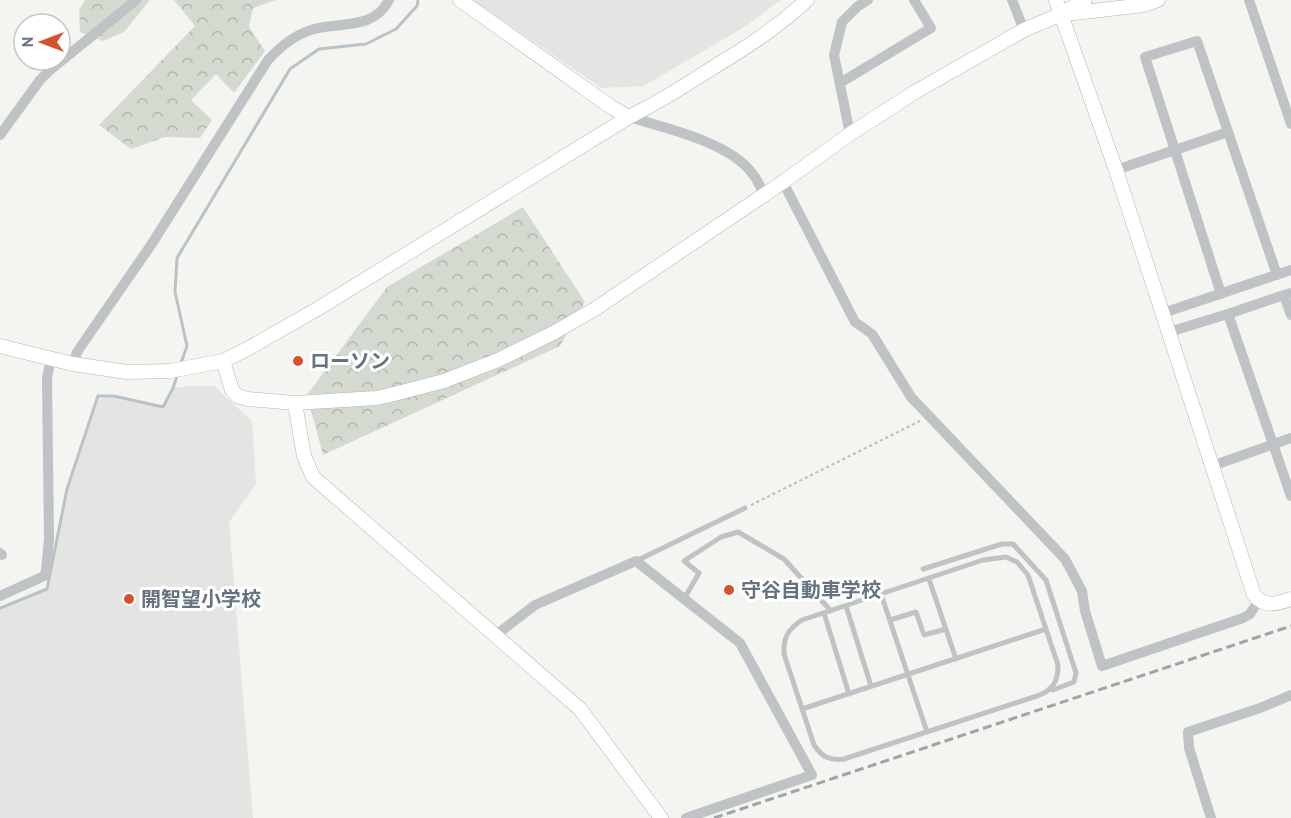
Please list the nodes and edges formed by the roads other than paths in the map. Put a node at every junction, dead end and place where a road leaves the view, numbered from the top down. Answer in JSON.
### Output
{"nodes":[{"id":1,"x":136,"y":0,"type":"edge"},
{"id":2,"x":389,"y":0,"type":"edge"},
{"id":3,"x":460,"y":0,"type":"edge"},
{"id":4,"x":807,"y":0,"type":"edge"},
{"id":5,"x":868,"y":0,"type":"edge"},
{"id":6,"x":1012,"y":0,"type":"edge"},
{"id":7,"x":1056,"y":0,"type":"edge"},
{"id":8,"x":1085,"y":0,"type":"edge"},
{"id":9,"x":1158,"y":0,"type":"edge"},
{"id":10,"x":1250,"y":0,"type":"edge"},
{"id":11,"x":918,"y":2,"type":"edge"},
{"id":12,"x":1061,"y":14,"type":"junction"},
{"id":13,"x":1024,"y":30,"type":"junction"},
{"id":14,"x":840,"y":83,"type":"junction"},
{"id":15,"x":629,"y":117,"type":"junction"},
{"id":16,"x":1290,"y":117,"type":"edge"},
{"id":17,"x":1228,"y":132,"type":"junction"},
{"id":18,"x":850,"y":134,"type":"junction"},
{"id":19,"x":0,"y":135,"type":"edge"},
{"id":20,"x":1175,"y":149,"type":"junction"},
{"id":21,"x":1116,"y":170,"type":"junction"},
{"id":22,"x":783,"y":182,"type":"junction"},
{"id":23,"x":764,"y":194,"type":"junction"},
{"id":24,"x":1291,"y":270,"type":"edge"},
{"id":25,"x":1277,"y":275,"type":"junction"},
{"id":26,"x":1221,"y":294,"type":"junction"},
{"id":27,"x":1288,"y":294,"type":"edge"},
{"id":28,"x":1162,"y":313,"type":"junction"},
{"id":29,"x":1228,"y":314,"type":"junction"},
{"id":30,"x":1291,"y":315,"type":"edge"},
{"id":31,"x":1169,"y":332,"type":"junction"},
{"id":32,"x":0,"y":346,"type":"edge"},
{"id":33,"x":51,"y":359,"type":"junction"},
{"id":34,"x":223,"y":361,"type":"junction"},
{"id":35,"x":73,"y":364,"type":"junction"},
{"id":36,"x":295,"y":403,"type":"junction"},
{"id":37,"x":1291,"y":438,"type":"edge"},
{"id":38,"x":1273,"y":445,"type":"junction"},
{"id":39,"x":1212,"y":466,"type":"junction"},
{"id":40,"x":1291,"y":496,"type":"edge"},
{"id":41,"x":745,"y":508,"type":"road end"},
{"id":42,"x":636,"y":561,"type":"junction"},
{"id":43,"x":922,"y":568,"type":"dead end"},
{"id":44,"x":928,"y":579,"type":"junction"},
{"id":45,"x":881,"y":594,"type":"junction"},
{"id":46,"x":0,"y":596,"type":"edge"},
{"id":47,"x":684,"y":599,"type":"junction"},
{"id":48,"x":1291,"y":599,"type":"edge"},
{"id":49,"x":1259,"y":600,"type":"junction"},
{"id":50,"x":846,"y":606,"type":"junction"},
{"id":51,"x":827,"y":612,"type":"junction"},
{"id":52,"x":890,"y":620,"type":"junction"},
{"id":53,"x":946,"y":628,"type":"junction"},
{"id":54,"x":1046,"y":629,"type":"junction"},
{"id":55,"x":496,"y":635,"type":"junction"},
{"id":56,"x":956,"y":658,"type":"junction"},
{"id":57,"x":909,"y":674,"type":"junction"},
{"id":58,"x":871,"y":686,"type":"junction"},
{"id":59,"x":1046,"y":692,"type":"junction"},
{"id":60,"x":849,"y":694,"type":"junction"},
{"id":61,"x":1291,"y":695,"type":"edge"},
{"id":62,"x":802,"y":709,"type":"junction"},
{"id":63,"x":927,"y":732,"type":"junction"},
{"id":64,"x":661,"y":818,"type":"edge"},
{"id":65,"x":686,"y":818,"type":"edge"},
{"id":66,"x":1211,"y":818,"type":"edge"}],
"edges":[{"from":1,"to":19,"type":"street"},
{"from":2,"to":35,"type":"street"},
{"from":3,"to":15,"type":"street"},
{"from":4,"to":15,"type":"street"},
{"from":5,"to":14,"type":"street"},
{"from":6,"to":13,"type":"street"},
{"from":7,"to":12,"type":"street"},
{"from":8,"to":12,"type":"street"},
{"from":9,"to":12,"type":"street"},
{"from":10,"to":16,"type":"street"},
{"from":11,"to":14,"type":"street"},
{"from":12,"to":13,"type":"street"},
{"from":12,"to":21,"type":"street"},
{"from":13,"to":18,"type":"street"},
{"from":14,"to":18,"type":"street"},
{"from":15,"to":23,"type":"street"},
{"from":15,"to":34,"type":"street"},
{"from":17,"to":20,"type":"street"},
{"from":17,"to":20,"type":"street"},
{"from":17,"to":25,"type":"street"},
{"from":18,"to":22,"type":"street"},
{"from":20,"to":21,"type":"street"},
{"from":20,"to":26,"type":"street"},
{"from":21,"to":28,"type":"street"},
{"from":22,"to":23,"type":"street"},
{"from":22,"to":49,"type":"street"},
{"from":23,"to":36,"type":"street"},
{"from":24,"to":25,"type":"street"},
{"from":25,"to":26,"type":"street"},
{"from":26,"to":28,"type":"street"},
{"from":27,"to":29,"type":"street"},
{"from":27,"to":30,"type":"street"},
{"from":28,"to":31,"type":"street"},
{"from":29,"to":31,"type":"street"},
{"from":29,"to":38,"type":"street"},
{"from":31,"to":39,"type":"street"},
{"from":32,"to":33,"type":"street"},
{"from":33,"to":35,"type":"street"},
{"from":33,"to":46,"type":"street"},
{"from":34,"to":35,"type":"street"},
{"from":34,"to":36,"type":"street"},
{"from":36,"to":55,"type":"street"},
{"from":37,"to":38,"type":"street"},
{"from":38,"to":39,"type":"street"},
{"from":38,"to":40,"type":"street"},
{"from":39,"to":49,"type":"street"},
{"from":41,"to":42,"type":"lane"},
{"from":42,"to":47,"type":"street"},
{"from":42,"to":55,"type":"street"},
{"from":43,"to":59,"type":"lane"},
{"from":44,"to":45,"type":"lane"},
{"from":44,"to":53,"type":"lane"},
{"from":44,"to":54,"type":"lane"},
{"from":45,"to":50,"type":"lane"},
{"from":45,"to":52,"type":"lane"},
{"from":47,"to":51,"type":"lane"},
{"from":47,"to":65,"type":"street"},
{"from":48,"to":49,"type":"street"},
{"from":50,"to":51,"type":"lane"},
{"from":50,"to":58,"type":"lane"},
{"from":51,"to":60,"type":"lane"},
{"from":51,"to":62,"type":"lane"},
{"from":52,"to":53,"type":"lane"},
{"from":52,"to":57,"type":"lane"},
{"from":53,"to":56,"type":"lane"},
{"from":54,"to":56,"type":"lane"},
{"from":54,"to":59,"type":"lane"},
{"from":55,"to":64,"type":"street"},
{"from":56,"to":57,"type":"lane"},
{"from":57,"to":58,"type":"lane"},
{"from":57,"to":63,"type":"lane"},
{"from":58,"to":60,"type":"lane"},
{"from":59,"to":63,"type":"lane"},
{"from":60,"to":62,"type":"lane"},
{"from":61,"to":66,"type":"street"},
{"from":62,"to":63,"type":"lane"}]}
